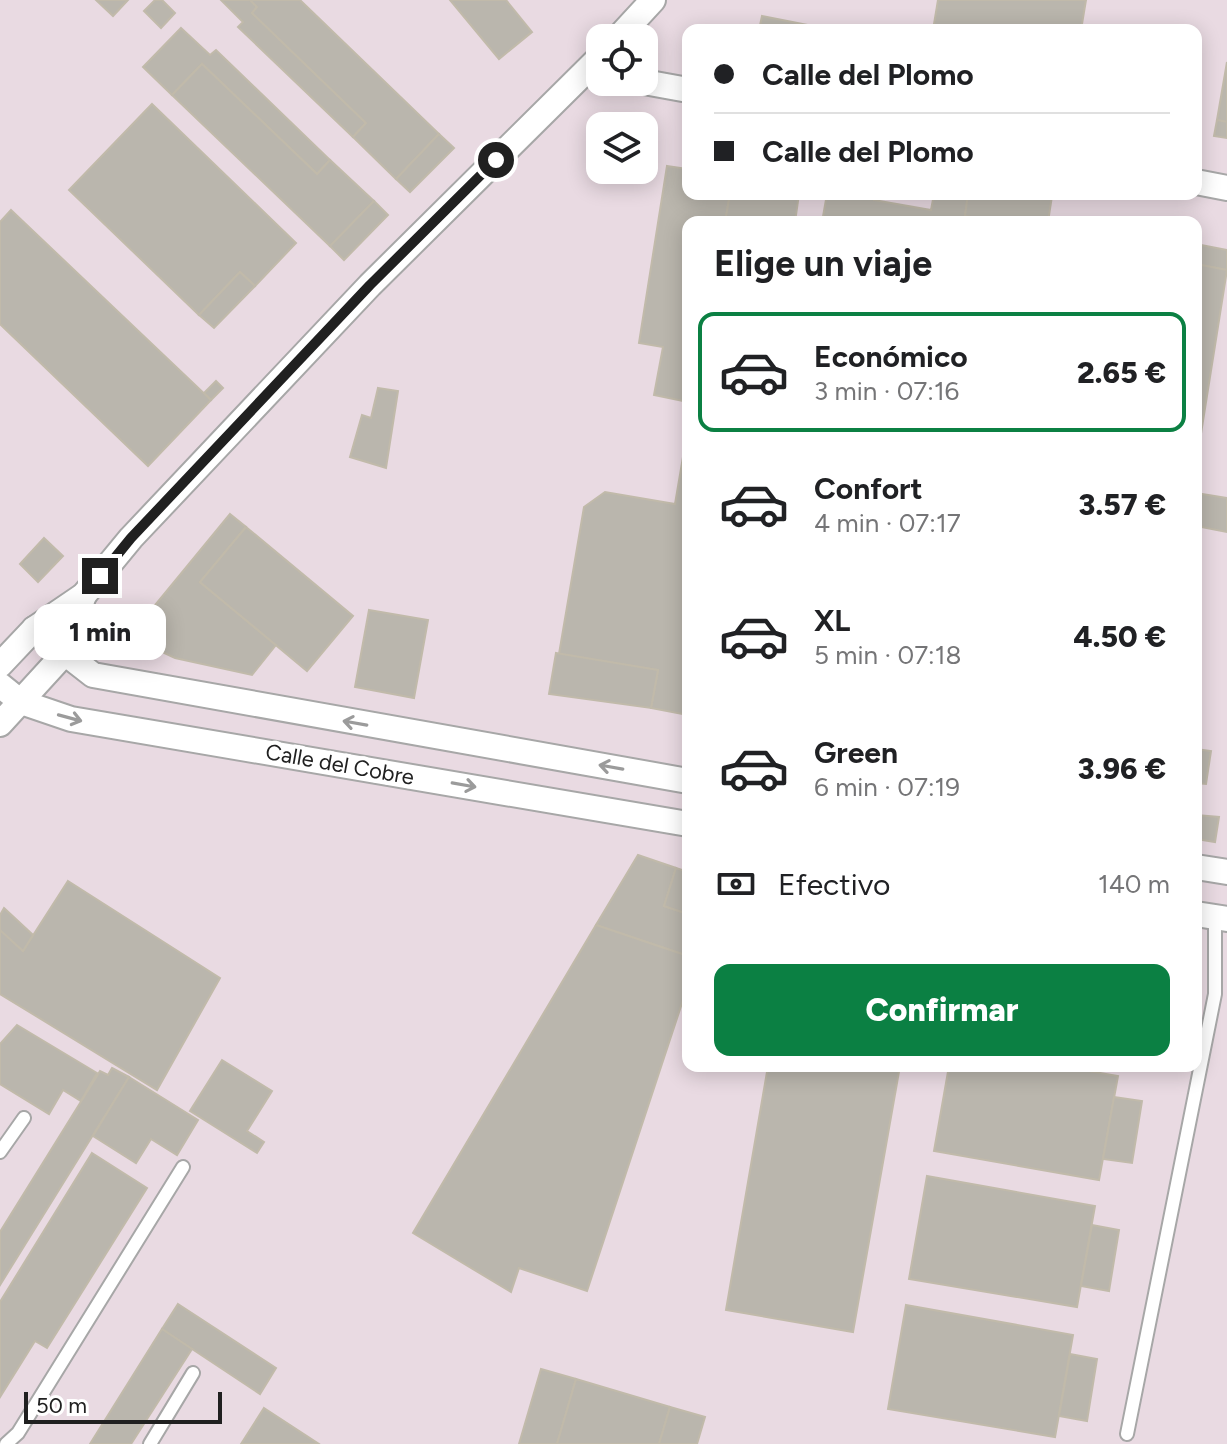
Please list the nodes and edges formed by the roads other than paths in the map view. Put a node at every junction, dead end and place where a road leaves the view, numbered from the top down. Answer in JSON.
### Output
{"nodes":[{"id":1,"x":653,"y":0,"type":"edge"},
{"id":2,"x":631,"y":24,"type":"edge"},
{"id":3,"x":586,"y":71,"type":"edge"},
{"id":4,"x":658,"y":85,"type":"edge"},
{"id":5,"x":682,"y":89,"type":"edge"},
{"id":6,"x":1202,"y":183,"type":"edge"},
{"id":7,"x":1227,"y":188,"type":"edge"},
{"id":8,"x":84,"y":595,"type":"junction"},
{"id":9,"x":34,"y":629,"type":"junction"},
{"id":10,"x":64,"y":654,"type":"junction"},
{"id":11,"x":0,"y":665,"type":"edge"},
{"id":12,"x":0,"y":685,"type":"edge"},
{"id":13,"x":21,"y":702,"type":"junction"},
{"id":14,"x":0,"y":724,"type":"edge"},
{"id":15,"x":682,"y":780,"type":"edge"},
{"id":16,"x":682,"y":823,"type":"edge"},
{"id":17,"x":1202,"y":868,"type":"edge"},
{"id":18,"x":1227,"y":872,"type":"edge"},
{"id":19,"x":1213,"y":916,"type":"edge"},
{"id":20,"x":1202,"y":1059,"type":"edge"},
{"id":21,"x":1199,"y":1072,"type":"edge"},
{"id":22,"x":24,"y":1118,"type":"dead end"},
{"id":23,"x":0,"y":1152,"type":"edge"},
{"id":24,"x":183,"y":1167,"type":"dead end"},
{"id":25,"x":193,"y":1373,"type":"dead end"},
{"id":26,"x":1127,"y":1434,"type":"dead end"},
{"id":27,"x":6,"y":1444,"type":"edge"},
{"id":28,"x":150,"y":1444,"type":"edge"}],
"edges":[{"from":1,"to":2,"type":"street"},
{"from":3,"to":8,"type":"street"},
{"from":4,"to":5,"type":"street"},
{"from":6,"to":7,"type":"street"},
{"from":8,"to":9,"type":"street"},
{"from":8,"to":10,"type":"street"},
{"from":9,"to":10,"type":"street","name":"Calle del Cobre"},
{"from":9,"to":11,"type":"street"},
{"from":10,"to":13,"type":"street"},
{"from":15,"to":10,"type":"street","name":"Calle del Cobre","one_way":true},
{"from":12,"to":13,"type":"street","name":"Calle del Cobre"},
{"from":13,"to":14,"type":"street"},
{"from":13,"to":16,"type":"street","name":"Calle del Cobre","one_way":true},
{"from":17,"to":18,"type":"street"},
{"from":19,"to":20,"type":"lane"},
{"from":21,"to":26,"type":"lane"},
{"from":22,"to":23,"type":"lane"},
{"from":24,"to":27,"type":"lane"},
{"from":25,"to":28,"type":"lane"}]}
